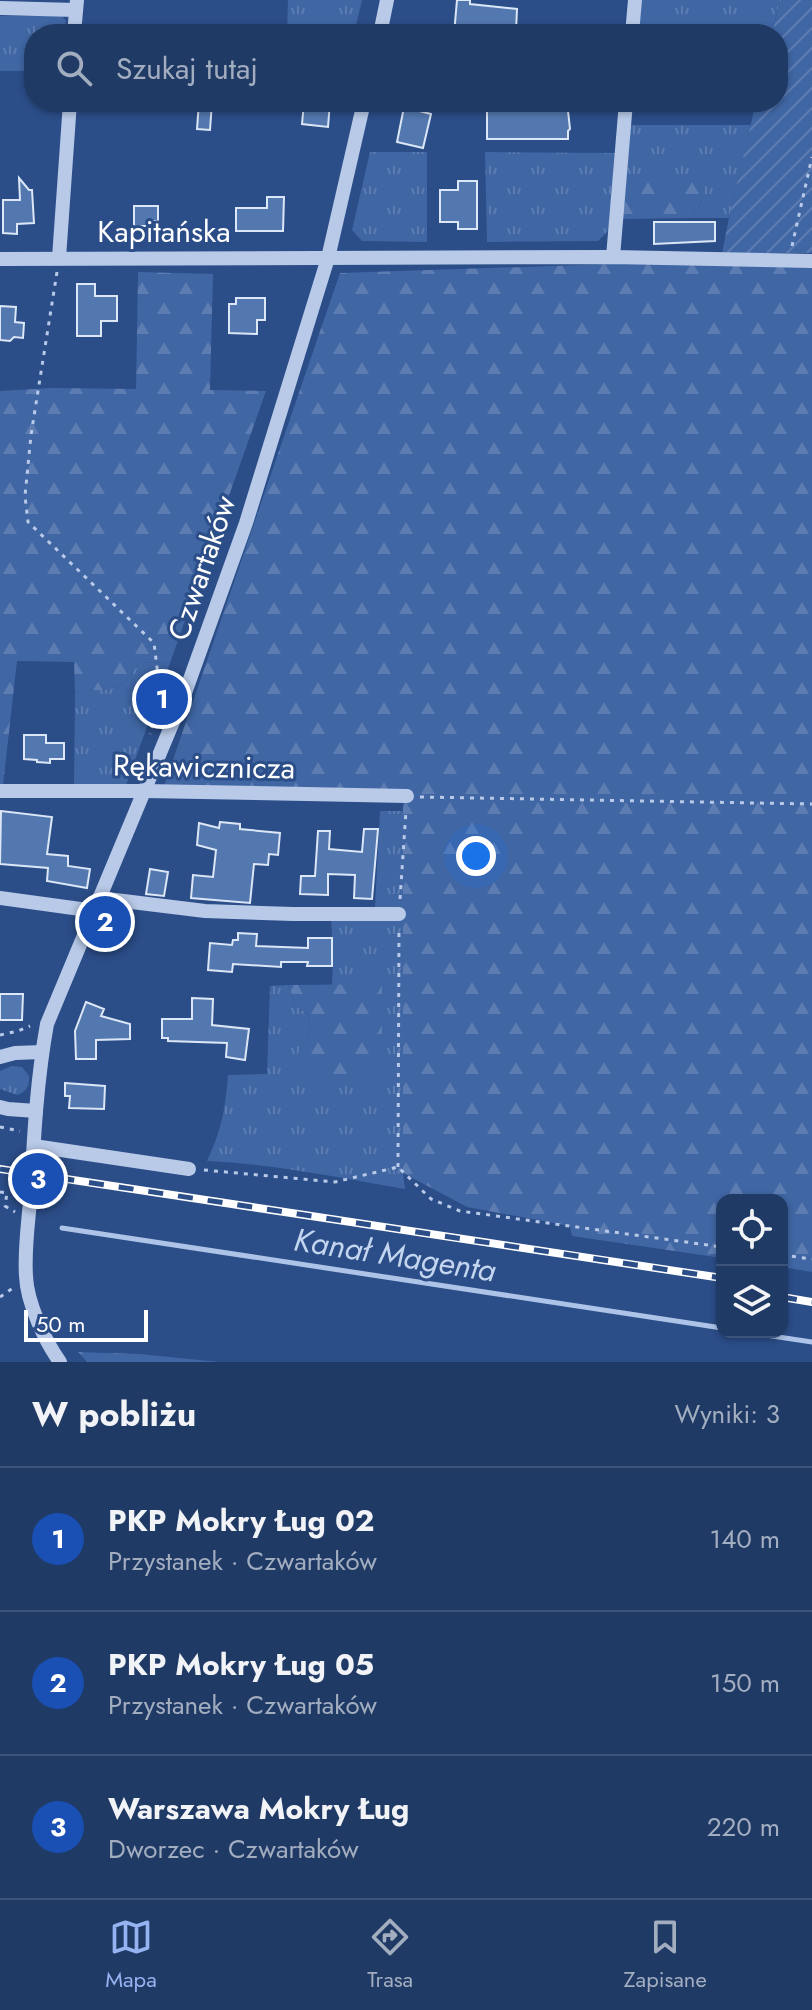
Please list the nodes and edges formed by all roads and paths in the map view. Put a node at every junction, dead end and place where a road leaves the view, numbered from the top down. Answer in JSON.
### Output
{"nodes":[{"id":1,"x":387,"y":0,"type":"edge"},
{"id":2,"x":635,"y":0,"type":"edge"},
{"id":3,"x":76,"y":5,"type":"edge"},
{"id":4,"x":0,"y":8,"type":"edge"},
{"id":5,"x":382,"y":24,"type":"edge"},
{"id":6,"x":633,"y":24,"type":"edge"},
{"id":7,"x":69,"y":112,"type":"edge"},
{"id":8,"x":362,"y":112,"type":"edge"},
{"id":9,"x":625,"y":112,"type":"edge"},
{"id":10,"x":812,"y":157,"type":"edge"},
{"id":11,"x":805,"y":188,"type":"junction"},
{"id":12,"x":812,"y":189,"type":"edge"},
{"id":13,"x":613,"y":257,"type":"junction"},
{"id":14,"x":788,"y":257,"type":"junction"},
{"id":15,"x":59,"y":258,"type":"junction"},
{"id":16,"x":328,"y":258,"type":"junction"},
{"id":17,"x":0,"y":259,"type":"edge"},
{"id":18,"x":812,"y":261,"type":"edge"},
{"id":19,"x":161,"y":700,"type":"dead end"},
{"id":20,"x":0,"y":791,"type":"edge"},
{"id":21,"x":145,"y":791,"type":"junction"},
{"id":22,"x":407,"y":796,"type":"junction"},
{"id":23,"x":812,"y":804,"type":"edge"},
{"id":24,"x":0,"y":898,"type":"edge"},
{"id":25,"x":97,"y":904,"type":"junction"},
{"id":26,"x":399,"y":914,"type":"junction"},
{"id":27,"x":35,"y":1019,"type":"dead end"},
{"id":28,"x":0,"y":1035,"type":"edge"},
{"id":29,"x":42,"y":1052,"type":"junction"},
{"id":30,"x":0,"y":1057,"type":"edge"},
{"id":31,"x":0,"y":1107,"type":"edge"},
{"id":32,"x":36,"y":1111,"type":"junction"},
{"id":33,"x":34,"y":1146,"type":"junction"},
{"id":34,"x":398,"y":1167,"type":"junction"},
{"id":35,"x":189,"y":1169,"type":"joint"},
{"id":36,"x":0,"y":1195,"type":"edge"},
{"id":37,"x":16,"y":1212,"type":"dead end"},
{"id":38,"x":716,"y":1246,"type":"edge"},
{"id":39,"x":788,"y":1256,"type":"edge"},
{"id":40,"x":812,"y":1259,"type":"edge"},
{"id":41,"x":60,"y":1362,"type":"edge"}],
"edges":[{"from":1,"to":5,"type":"street"},
{"from":2,"to":6,"type":"street"},
{"from":3,"to":4,"type":"street"},
{"from":7,"to":15,"type":"street"},
{"from":8,"to":16,"type":"street","name":"Czwartaków"},
{"from":9,"to":13,"type":"street"},
{"from":10,"to":11,"type":"path"},
{"from":11,"to":12,"type":"path"},
{"from":11,"to":14,"type":"path"},
{"from":13,"to":14,"type":"street","name":"Kapitańska"},
{"from":13,"to":16,"type":"street","name":"Kapitańska"},
{"from":14,"to":18,"type":"street","name":"Kapitańska"},
{"from":15,"to":16,"type":"street","name":"Kapitańska"},
{"from":15,"to":17,"type":"street","name":"Kapitańska"},
{"from":15,"to":19,"type":"path"},
{"from":16,"to":21,"type":"street","name":"Czwartaków"},
{"from":20,"to":21,"type":"street","name":"Rękawicznicza"},
{"from":21,"to":22,"type":"street","name":"Rękawicznicza"},
{"from":21,"to":25,"type":"street","name":"Czwartaków"},
{"from":22,"to":23,"type":"path"},
{"from":22,"to":26,"type":"path"},
{"from":24,"to":25,"type":"street"},
{"from":25,"to":26,"type":"street"},
{"from":25,"to":29,"type":"street","name":"Czwartaków"},
{"from":26,"to":34,"type":"path"},
{"from":27,"to":28,"type":"path"},
{"from":29,"to":30,"type":"street"},
{"from":29,"to":32,"type":"street","name":"Czwartaków"},
{"from":31,"to":32,"type":"street"},
{"from":32,"to":33,"type":"street","name":"Czwartaków"},
{"from":33,"to":35,"type":"street"},
{"from":33,"to":41,"type":"street","name":"Czwartaków"},
{"from":34,"to":35,"type":"path"},
{"from":34,"to":38,"type":"path"},
{"from":36,"to":37,"type":"path"},
{"from":39,"to":40,"type":"path"}]}
